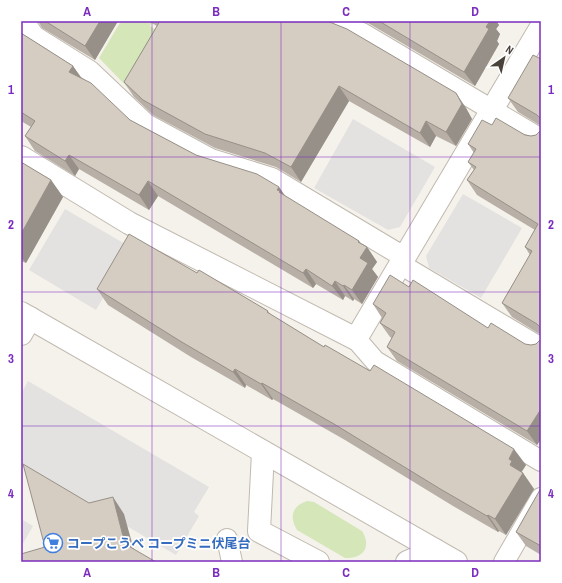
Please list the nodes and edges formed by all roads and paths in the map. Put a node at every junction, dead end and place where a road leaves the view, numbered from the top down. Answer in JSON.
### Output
{"nodes":[{"id":1,"x":24,"y":21,"type":"edge"},
{"id":2,"x":332,"y":21,"type":"edge"},
{"id":3,"x":541,"y":27,"type":"edge"},
{"id":4,"x":491,"y":111,"type":"junction"},
{"id":5,"x":541,"y":140,"type":"edge"},
{"id":6,"x":21,"y":157,"type":"edge"},
{"id":7,"x":402,"y":261,"type":"junction"},
{"id":8,"x":24,"y":322,"type":"edge"},
{"id":9,"x":356,"y":339,"type":"junction"},
{"id":10,"x":541,"y":348,"type":"edge"},
{"id":11,"x":263,"y":452,"type":"junction"},
{"id":12,"x":541,"y":461,"type":"edge"},
{"id":13,"x":541,"y":498,"type":"edge"},
{"id":14,"x":227,"y":539,"type":"dead end"},
{"id":15,"x":435,"y":550,"type":"junction"},
{"id":16,"x":232,"y":562,"type":"edge"},
{"id":17,"x":318,"y":562,"type":"edge"},
{"id":18,"x":407,"y":562,"type":"edge"},
{"id":19,"x":456,"y":562,"type":"edge"},
{"id":20,"x":504,"y":562,"type":"edge"}],
"edges":[{"from":1,"to":7,"type":"street"},
{"from":2,"to":4,"type":"street"},
{"from":3,"to":4,"type":"street"},
{"from":4,"to":5,"type":"street"},
{"from":4,"to":7,"type":"street"},
{"from":6,"to":9,"type":"street"},
{"from":7,"to":9,"type":"street"},
{"from":7,"to":10,"type":"street"},
{"from":8,"to":11,"type":"street"},
{"from":9,"to":12,"type":"street"},
{"from":11,"to":15,"type":"street"},
{"from":11,"to":17,"type":"street"},
{"from":13,"to":20,"type":"street"},
{"from":14,"to":16,"type":"street"},
{"from":15,"to":18,"type":"street"},
{"from":15,"to":19,"type":"street"}]}
